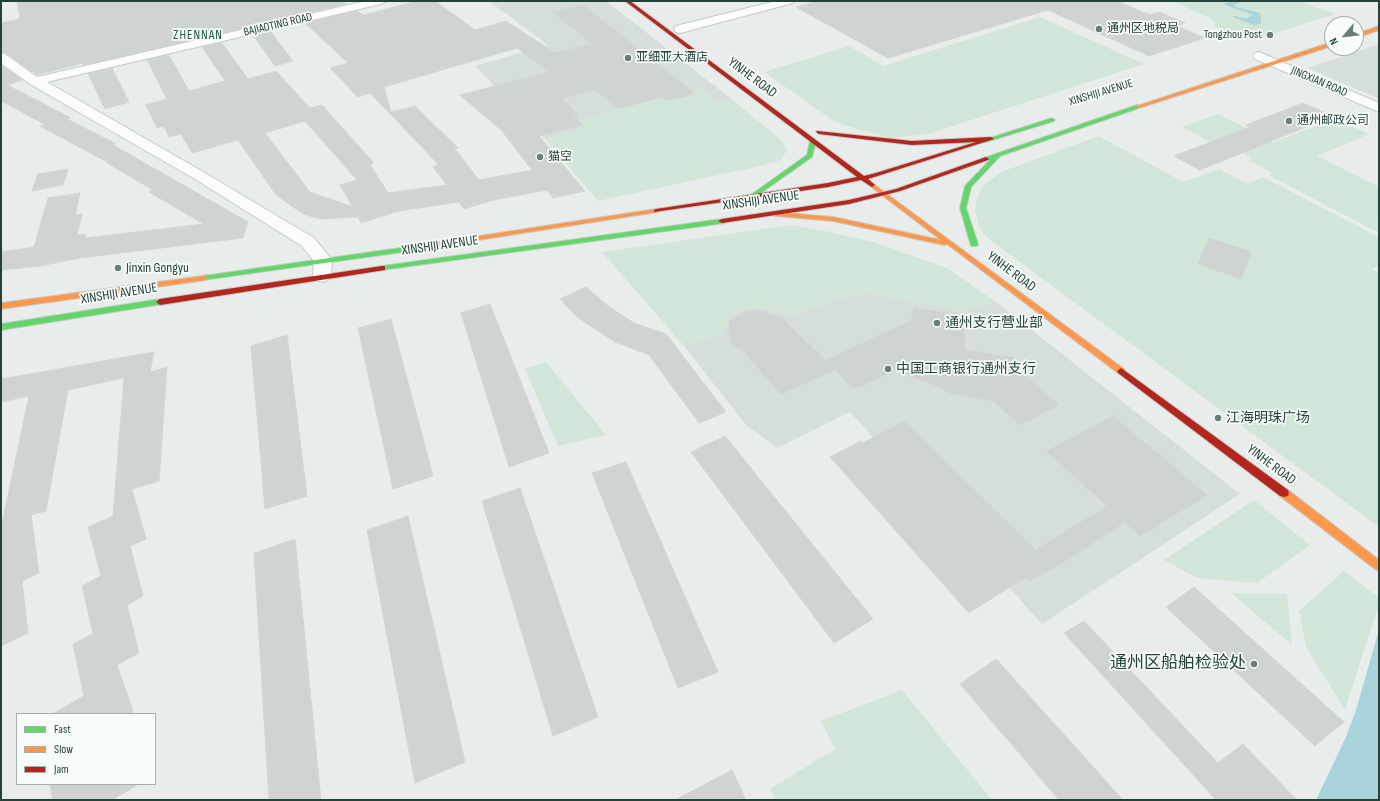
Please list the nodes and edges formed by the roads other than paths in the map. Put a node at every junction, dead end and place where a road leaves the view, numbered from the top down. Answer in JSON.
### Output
{"nodes":[{"id":1,"x":381,"y":1,"type":"edge"},
{"id":2,"x":626,"y":1,"type":"edge"},
{"id":3,"x":642,"y":1,"type":"edge"},
{"id":4,"x":789,"y":1,"type":"edge"},
{"id":5,"x":655,"y":10,"type":"dead end"},
{"id":6,"x":1379,"y":18,"type":"edge"},
{"id":7,"x":1364,"y":23,"type":"edge"},
{"id":8,"x":677,"y":26,"type":"joint"},
{"id":9,"x":1379,"y":28,"type":"edge"},
{"id":10,"x":1364,"y":33,"type":"edge"},
{"id":11,"x":693,"y":38,"type":"dead end"},
{"id":12,"x":1324,"y":46,"type":"edge"},
{"id":13,"x":1,"y":57,"type":"edge"},
{"id":14,"x":1256,"y":57,"type":"dead end"},
{"id":15,"x":1274,"y":58,"type":"junction"},
{"id":16,"x":35,"y":81,"type":"junction"},
{"id":17,"x":1379,"y":108,"type":"edge"},
{"id":18,"x":1058,"y":118,"type":"dead end"},
{"id":19,"x":991,"y":139,"type":"junction"},
{"id":20,"x":813,"y":141,"type":"junction"},
{"id":21,"x":836,"y":144,"type":"dead end"},
{"id":22,"x":998,"y":155,"type":"junction"},
{"id":23,"x":865,"y":166,"type":"dead end"},
{"id":24,"x":877,"y":175,"type":"junction"},
{"id":25,"x":863,"y":178,"type":"junction"},
{"id":26,"x":901,"y":192,"type":"junction"},
{"id":27,"x":883,"y":193,"type":"junction"},
{"id":28,"x":750,"y":198,"type":"junction"},
{"id":29,"x":776,"y":214,"type":"junction"},
{"id":30,"x":961,"y":235,"type":"dead end"},
{"id":31,"x":952,"y":244,"type":"junction"},
{"id":32,"x":323,"y":260,"type":"junction"},
{"id":33,"x":322,"y":276,"type":"junction"},
{"id":34,"x":1,"y":306,"type":"edge"},
{"id":35,"x":1,"y":327,"type":"edge"},
{"id":36,"x":1379,"y":566,"type":"edge"}],
"edges":[{"from":1,"to":16,"type":"street","name":"BAJIAOTING ROAD"},
{"from":2,"to":20,"type":"main road","name":"YINHE ROAD"},
{"from":3,"to":5,"type":"main road"},
{"from":4,"to":8,"type":"street"},
{"from":6,"to":7,"type":"main road"},
{"from":8,"to":11,"type":"main road"},
{"from":9,"to":10,"type":"main road"},
{"from":12,"to":15,"type":"main road","name":"XINSHIJI AVENUE"},
{"from":13,"to":16,"type":"street"},
{"from":14,"to":15,"type":"street","name":"JINGXIAN ROAD"},
{"from":15,"to":17,"type":"street","name":"JINGXIAN ROAD"},
{"from":15,"to":22,"type":"main road","name":"XINSHIJI AVENUE"},
{"from":16,"to":32,"type":"street"},
{"from":18,"to":19,"type":"main road","name":"XINSHIJI AVENUE"},
{"from":19,"to":21,"type":"main road"},
{"from":19,"to":24,"type":"main road","name":"XINSHIJI AVENUE"},
{"from":20,"to":25,"type":"main road","name":"YINHE ROAD"},
{"from":20,"to":28,"type":"main road"},
{"from":22,"to":26,"type":"main road","name":"XINSHIJI AVENUE"},
{"from":22,"to":30,"type":"main road","name":"YINHE ROAD"},
{"from":23,"to":24,"type":"main road"},
{"from":24,"to":25,"type":"main road","name":"XINSHIJI AVENUE"},
{"from":24,"to":26,"type":"main road"},
{"from":25,"to":27,"type":"main road","name":"YINHE ROAD"},
{"from":25,"to":28,"type":"main road","name":"XINSHIJI AVENUE"},
{"from":26,"to":27,"type":"main road","name":"XINSHIJI AVENUE"},
{"from":27,"to":29,"type":"main road","name":"XINSHIJI AVENUE"},
{"from":27,"to":31,"type":"main road","name":"YINHE ROAD"},
{"from":28,"to":32,"type":"main road","name":"XINSHIJI AVENUE"},
{"from":29,"to":31,"type":"main road"},
{"from":29,"to":33,"type":"main road","name":"XINSHIJI AVENUE"},
{"from":31,"to":36,"type":"main road","name":"YINHE ROAD"},
{"from":32,"to":33,"type":"street"},
{"from":32,"to":34,"type":"main road","name":"XINSHIJI AVENUE"},
{"from":33,"to":35,"type":"main road","name":"XINSHIJI AVENUE"}]}
